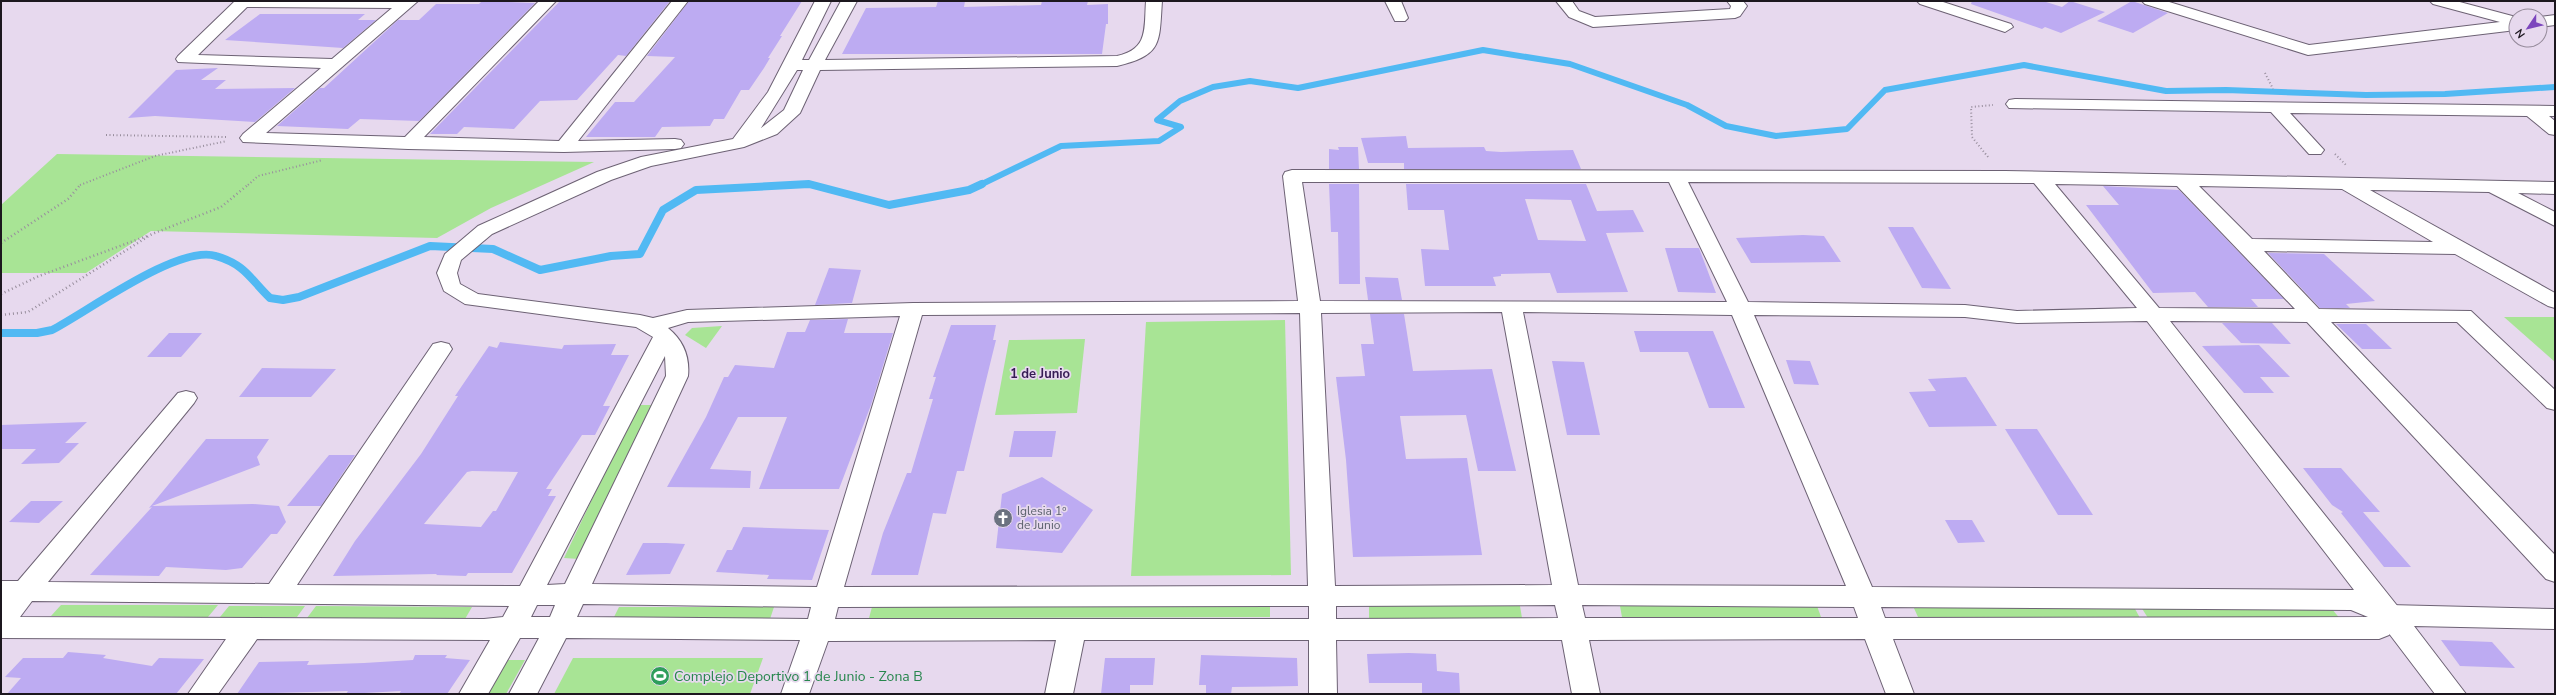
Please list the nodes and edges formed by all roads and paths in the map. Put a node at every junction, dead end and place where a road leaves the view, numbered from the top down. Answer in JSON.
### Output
{"nodes":[{"id":1,"x":548,"y":1,"type":"edge"},
{"id":2,"x":680,"y":1,"type":"edge"},
{"id":3,"x":823,"y":1,"type":"edge"},
{"id":4,"x":849,"y":1,"type":"edge"},
{"id":5,"x":1154,"y":1,"type":"edge"},
{"id":6,"x":1393,"y":1,"type":"edge"},
{"id":7,"x":1564,"y":1,"type":"edge"},
{"id":8,"x":1735,"y":1,"type":"edge"},
{"id":9,"x":1925,"y":1,"type":"edge"},
{"id":10,"x":2150,"y":1,"type":"edge"},
{"id":11,"x":2190,"y":1,"type":"edge"},
{"id":12,"x":2438,"y":1,"type":"edge"},
{"id":13,"x":244,"y":2,"type":"edge"},
{"id":14,"x":408,"y":2,"type":"edge"},
{"id":15,"x":1400,"y":18,"type":"dead end"},
{"id":16,"x":2508,"y":21,"type":"edge"},
{"id":17,"x":2508,"y":24,"type":"edge"},
{"id":18,"x":2005,"y":27,"type":"dead end"},
{"id":19,"x":2342,"y":46,"type":"junction"},
{"id":20,"x":336,"y":64,"type":"junction"},
{"id":21,"x":789,"y":65,"type":"junction"},
{"id":22,"x":814,"y":65,"type":"junction"},
{"id":23,"x":2265,"y":73,"type":"dead end"},
{"id":24,"x":2274,"y":91,"type":"dead end"},
{"id":25,"x":2015,"y":104,"type":"joint"},
{"id":26,"x":2277,"y":108,"type":"junction"},
{"id":27,"x":2532,"y":111,"type":"junction"},
{"id":28,"x":2555,"y":111,"type":"edge"},
{"id":29,"x":2555,"y":130,"type":"edge"},
{"id":30,"x":106,"y":135,"type":"dead end"},
{"id":31,"x":249,"y":138,"type":"junction"},
{"id":32,"x":738,"y":143,"type":"junction"},
{"id":33,"x":408,"y":144,"type":"junction"},
{"id":34,"x":675,"y":144,"type":"dead end"},
{"id":35,"x":564,"y":148,"type":"junction"},
{"id":36,"x":2315,"y":150,"type":"dead end"},
{"id":37,"x":330,"y":158,"type":"dead end"},
{"id":38,"x":2005,"y":177,"type":"junction"},
{"id":39,"x":2040,"y":178,"type":"junction"},
{"id":40,"x":1677,"y":179,"type":"junction"},
{"id":41,"x":2184,"y":182,"type":"junction"},
{"id":42,"x":2346,"y":184,"type":"junction"},
{"id":43,"x":2492,"y":187,"type":"junction"},
{"id":44,"x":2555,"y":188,"type":"edge"},
{"id":45,"x":2555,"y":220,"type":"edge"},
{"id":46,"x":152,"y":234,"type":"junction"},
{"id":47,"x":1,"y":242,"type":"edge"},
{"id":48,"x":2247,"y":245,"type":"junction"},
{"id":49,"x":2460,"y":248,"type":"junction"},
{"id":50,"x":1,"y":294,"type":"edge"},
{"id":51,"x":2555,"y":302,"type":"edge"},
{"id":52,"x":1511,"y":306,"type":"junction"},
{"id":53,"x":1310,"y":308,"type":"junction"},
{"id":54,"x":913,"y":309,"type":"junction"},
{"id":55,"x":1741,"y":310,"type":"junction"},
{"id":56,"x":1,"y":314,"type":"edge"},
{"id":57,"x":2154,"y":315,"type":"junction"},
{"id":58,"x":2313,"y":316,"type":"junction"},
{"id":59,"x":659,"y":330,"type":"junction"},
{"id":60,"x":441,"y":349,"type":"dead end"},
{"id":61,"x":186,"y":398,"type":"dead end"},
{"id":62,"x":2554,"y":402,"type":"edge"},
{"id":63,"x":2555,"y":572,"type":"edge"},
{"id":64,"x":14,"y":591,"type":"edge"},
{"id":65,"x":574,"y":594,"type":"junction"},
{"id":66,"x":276,"y":595,"type":"junction"},
{"id":67,"x":528,"y":595,"type":"junction"},
{"id":68,"x":1322,"y":595,"type":"junction"},
{"id":69,"x":1567,"y":595,"type":"junction"},
{"id":70,"x":1863,"y":596,"type":"junction"},
{"id":71,"x":827,"y":597,"type":"junction"},
{"id":72,"x":2389,"y":615,"type":"junction"},
{"id":73,"x":2555,"y":619,"type":"edge"},
{"id":74,"x":1,"y":620,"type":"edge"},
{"id":75,"x":1,"y":627,"type":"edge"},
{"id":76,"x":512,"y":627,"type":"junction"},
{"id":77,"x":558,"y":628,"type":"junction"},
{"id":78,"x":1321,"y":628,"type":"junction"},
{"id":79,"x":1575,"y":628,"type":"junction"},
{"id":80,"x":1873,"y":628,"type":"junction"},
{"id":81,"x":249,"y":629,"type":"junction"},
{"id":82,"x":1072,"y":629,"type":"junction"},
{"id":83,"x":818,"y":630,"type":"junction"},
{"id":84,"x":202,"y":694,"type":"edge"},
{"id":85,"x":473,"y":694,"type":"edge"},
{"id":86,"x":523,"y":694,"type":"edge"},
{"id":87,"x":794,"y":694,"type":"edge"},
{"id":88,"x":1059,"y":694,"type":"edge"},
{"id":89,"x":1323,"y":694,"type":"edge"},
{"id":90,"x":1586,"y":694,"type":"edge"},
{"id":91,"x":1900,"y":694,"type":"edge"},
{"id":92,"x":2452,"y":694,"type":"edge"}],
"edges":[{"from":1,"to":33,"type":"street"},
{"from":2,"to":35,"type":"street"},
{"from":3,"to":21,"type":"street"},
{"from":4,"to":22,"type":"street"},
{"from":5,"to":22,"type":"street"},
{"from":6,"to":15,"type":"street"},
{"from":7,"to":8,"type":"street"},
{"from":9,"to":18,"type":"street"},
{"from":10,"to":19,"type":"street"},
{"from":11,"to":19,"type":"street"},
{"from":12,"to":16,"type":"street"},
{"from":13,"to":14,"type":"street"},
{"from":13,"to":20,"type":"street"},
{"from":14,"to":20,"type":"street"},
{"from":17,"to":19,"type":"street"},
{"from":20,"to":31,"type":"street"},
{"from":21,"to":22,"type":"street"},
{"from":21,"to":32,"type":"street"},
{"from":22,"to":32,"type":"street"},
{"from":23,"to":24,"type":"path"},
{"from":25,"to":26,"type":"street"},
{"from":25,"to":38,"type":"path"},
{"from":26,"to":27,"type":"street"},
{"from":26,"to":36,"type":"street"},
{"from":27,"to":28,"type":"street"},
{"from":27,"to":29,"type":"street"},
{"from":30,"to":31,"type":"path"},
{"from":31,"to":33,"type":"street"},
{"from":31,"to":47,"type":"path"},
{"from":32,"to":59,"type":"street"},
{"from":33,"to":35,"type":"street"},
{"from":34,"to":35,"type":"street"},
{"from":37,"to":46,"type":"path"},
{"from":38,"to":39,"type":"street"},
{"from":38,"to":40,"type":"street"},
{"from":39,"to":41,"type":"street"},
{"from":39,"to":57,"type":"street"},
{"from":40,"to":53,"type":"street"},
{"from":40,"to":55,"type":"street"},
{"from":41,"to":42,"type":"street"},
{"from":41,"to":48,"type":"street"},
{"from":42,"to":43,"type":"street"},
{"from":42,"to":49,"type":"street"},
{"from":43,"to":44,"type":"street"},
{"from":43,"to":45,"type":"street"},
{"from":46,"to":50,"type":"path"},
{"from":46,"to":56,"type":"path"},
{"from":48,"to":49,"type":"street"},
{"from":48,"to":58,"type":"street"},
{"from":49,"to":51,"type":"street"},
{"from":52,"to":53,"type":"street"},
{"from":52,"to":55,"type":"street"},
{"from":52,"to":69,"type":"street"},
{"from":53,"to":54,"type":"street"},
{"from":53,"to":68,"type":"street"},
{"from":54,"to":59,"type":"street"},
{"from":54,"to":71,"type":"street"},
{"from":55,"to":57,"type":"street"},
{"from":55,"to":70,"type":"street"},
{"from":57,"to":58,"type":"street"},
{"from":57,"to":72,"type":"street"},
{"from":58,"to":62,"type":"street"},
{"from":58,"to":63,"type":"street"},
{"from":59,"to":65,"type":"street"},
{"from":59,"to":67,"type":"street"},
{"from":60,"to":66,"type":"street"},
{"from":61,"to":64,"type":"street"},
{"from":64,"to":66,"type":"street"},
{"from":64,"to":74,"type":"street"},
{"from":65,"to":67,"type":"street"},
{"from":65,"to":71,"type":"street"},
{"from":65,"to":77,"type":"street"},
{"from":66,"to":67,"type":"street"},
{"from":67,"to":76,"type":"street"},
{"from":68,"to":69,"type":"street"},
{"from":68,"to":71,"type":"street"},
{"from":68,"to":78,"type":"street"},
{"from":69,"to":70,"type":"street"},
{"from":69,"to":79,"type":"street"},
{"from":70,"to":72,"type":"street"},
{"from":70,"to":80,"type":"street"},
{"from":71,"to":83,"type":"street"},
{"from":72,"to":73,"type":"street"},
{"from":72,"to":80,"type":"street"},
{"from":72,"to":92,"type":"street"},
{"from":75,"to":81,"type":"street"},
{"from":76,"to":77,"type":"street"},
{"from":76,"to":81,"type":"street"},
{"from":76,"to":85,"type":"street"},
{"from":77,"to":83,"type":"street"},
{"from":77,"to":86,"type":"street"},
{"from":78,"to":79,"type":"street"},
{"from":78,"to":82,"type":"street"},
{"from":78,"to":89,"type":"street"},
{"from":79,"to":80,"type":"street"},
{"from":79,"to":90,"type":"street"},
{"from":80,"to":91,"type":"street"},
{"from":81,"to":84,"type":"street"},
{"from":82,"to":83,"type":"street"},
{"from":82,"to":88,"type":"street"},
{"from":83,"to":87,"type":"street"}]}
